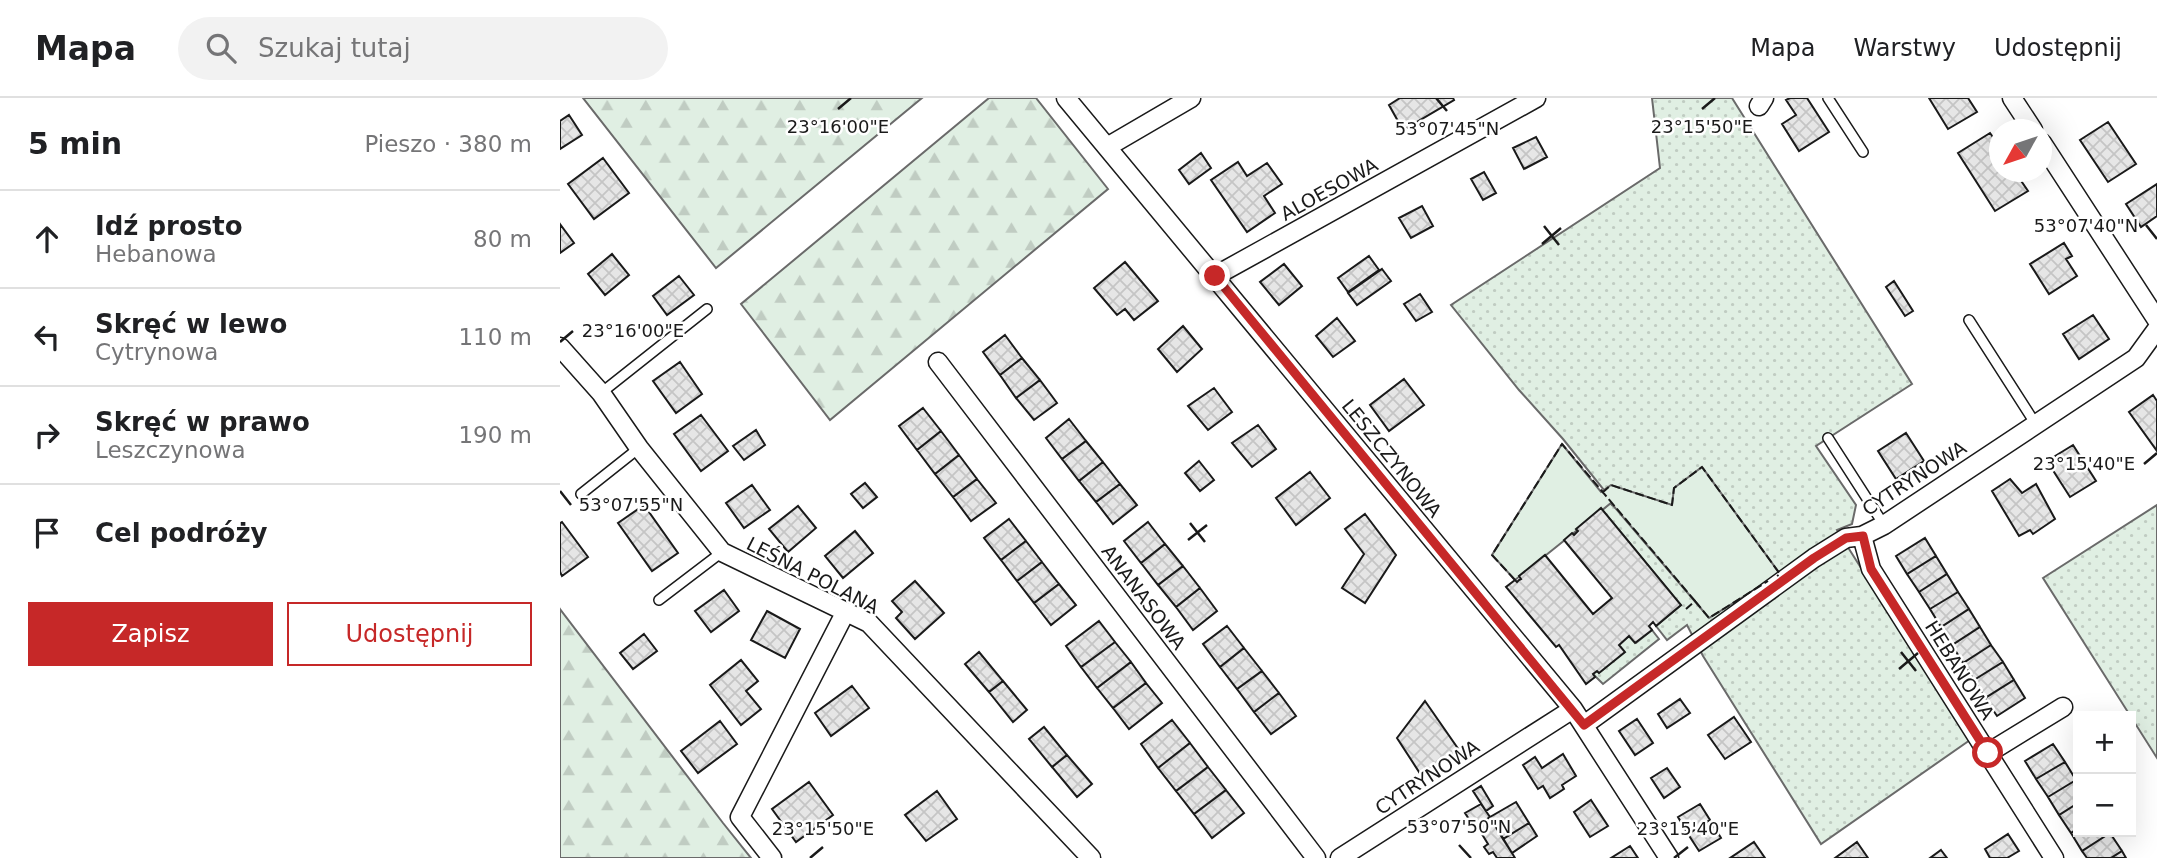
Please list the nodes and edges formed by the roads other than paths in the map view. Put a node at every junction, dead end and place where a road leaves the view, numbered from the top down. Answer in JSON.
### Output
{"nodes":[{"id":1,"x":1066,"y":98,"type":"edge"},
{"id":2,"x":1191,"y":98,"type":"edge"},
{"id":3,"x":1536,"y":98,"type":"edge"},
{"id":4,"x":1828,"y":98,"type":"edge"},
{"id":5,"x":2012,"y":98,"type":"edge"},
{"id":6,"x":2026,"y":119,"type":"edge"},
{"id":7,"x":1107,"y":147,"type":"junction"},
{"id":8,"x":1863,"y":152,"type":"dead end"},
{"id":9,"x":2052,"y":158,"type":"edge"},
{"id":10,"x":1215,"y":276,"type":"junction"},
{"id":11,"x":707,"y":309,"type":"dead end"},
{"id":12,"x":1969,"y":320,"type":"dead end"},
{"id":13,"x":2157,"y":320,"type":"edge"},
{"id":14,"x":2157,"y":329,"type":"edge"},
{"id":15,"x":560,"y":347,"type":"edge"},
{"id":16,"x":939,"y":362,"type":"dead end"},
{"id":17,"x":601,"y":393,"type":"junction"},
{"id":18,"x":2035,"y":424,"type":"junction"},
{"id":19,"x":1828,"y":438,"type":"dead end"},
{"id":20,"x":639,"y":448,"type":"junction"},
{"id":21,"x":581,"y":494,"type":"dead end"},
{"id":22,"x":1884,"y":525,"type":"junction"},
{"id":23,"x":1863,"y":536,"type":"junction"},
{"id":24,"x":722,"y":552,"type":"junction"},
{"id":25,"x":659,"y":600,"type":"dead end"},
{"id":26,"x":845,"y":613,"type":"junction"},
{"id":27,"x":2063,"y":706,"type":"dead end"},
{"id":28,"x":1573,"y":709,"type":"junction"},
{"id":29,"x":1584,"y":725,"type":"junction"},
{"id":30,"x":1988,"y":753,"type":"junction"},
{"id":31,"x":1367,"y":851,"type":"edge"},
{"id":32,"x":772,"y":858,"type":"edge"},
{"id":33,"x":1091,"y":858,"type":"edge"},
{"id":34,"x":1316,"y":858,"type":"edge"},
{"id":35,"x":1340,"y":858,"type":"edge"},
{"id":36,"x":1669,"y":858,"type":"edge"},
{"id":37,"x":2054,"y":858,"type":"edge"}],
"edges":[{"from":1,"to":7,"type":"street","name":"LESZCZYNOWA"},
{"from":2,"to":7,"type":"street"},
{"from":3,"to":10,"type":"street","name":"ALOESOWA"},
{"from":4,"to":8,"type":"lane"},
{"from":5,"to":6,"type":"street"},
{"from":7,"to":10,"type":"street","name":"LESZCZYNOWA"},
{"from":9,"to":13,"type":"street"},
{"from":10,"to":28,"type":"street","name":"LESZCZYNOWA"},
{"from":11,"to":17,"type":"lane"},
{"from":12,"to":18,"type":"lane"},
{"from":14,"to":18,"type":"street","name":"CYTRYNOWA"},
{"from":15,"to":17,"type":"street","name":"LEŚNA POLANA"},
{"from":16,"to":34,"type":"street","name":"ANANASOWA"},
{"from":17,"to":20,"type":"street","name":"LEŚNA POLANA"},
{"from":18,"to":22,"type":"street","name":"CYTRYNOWA"},
{"from":19,"to":22,"type":"lane"},
{"from":20,"to":21,"type":"lane"},
{"from":20,"to":24,"type":"street","name":"LEŚNA POLANA"},
{"from":22,"to":23,"type":"street","name":"CYTRYNOWA"},
{"from":23,"to":29,"type":"street","name":"CYTRYNOWA"},
{"from":23,"to":30,"type":"street","name":"HEBANOWA"},
{"from":24,"to":25,"type":"lane"},
{"from":24,"to":26,"type":"street","name":"LEŚNA POLANA"},
{"from":26,"to":32,"type":"street"},
{"from":26,"to":33,"type":"street","name":"LEŚNA POLANA"},
{"from":27,"to":30,"type":"street"},
{"from":28,"to":29,"type":"street","name":"LESZCZYNOWA"},
{"from":28,"to":31,"type":"street","name":"CYTRYNOWA"},
{"from":29,"to":36,"type":"street","name":"LESZCZYNOWA"},
{"from":30,"to":37,"type":"street","name":"HEBANOWA"},
{"from":31,"to":35,"type":"street","name":"CYTRYNOWA"}]}
